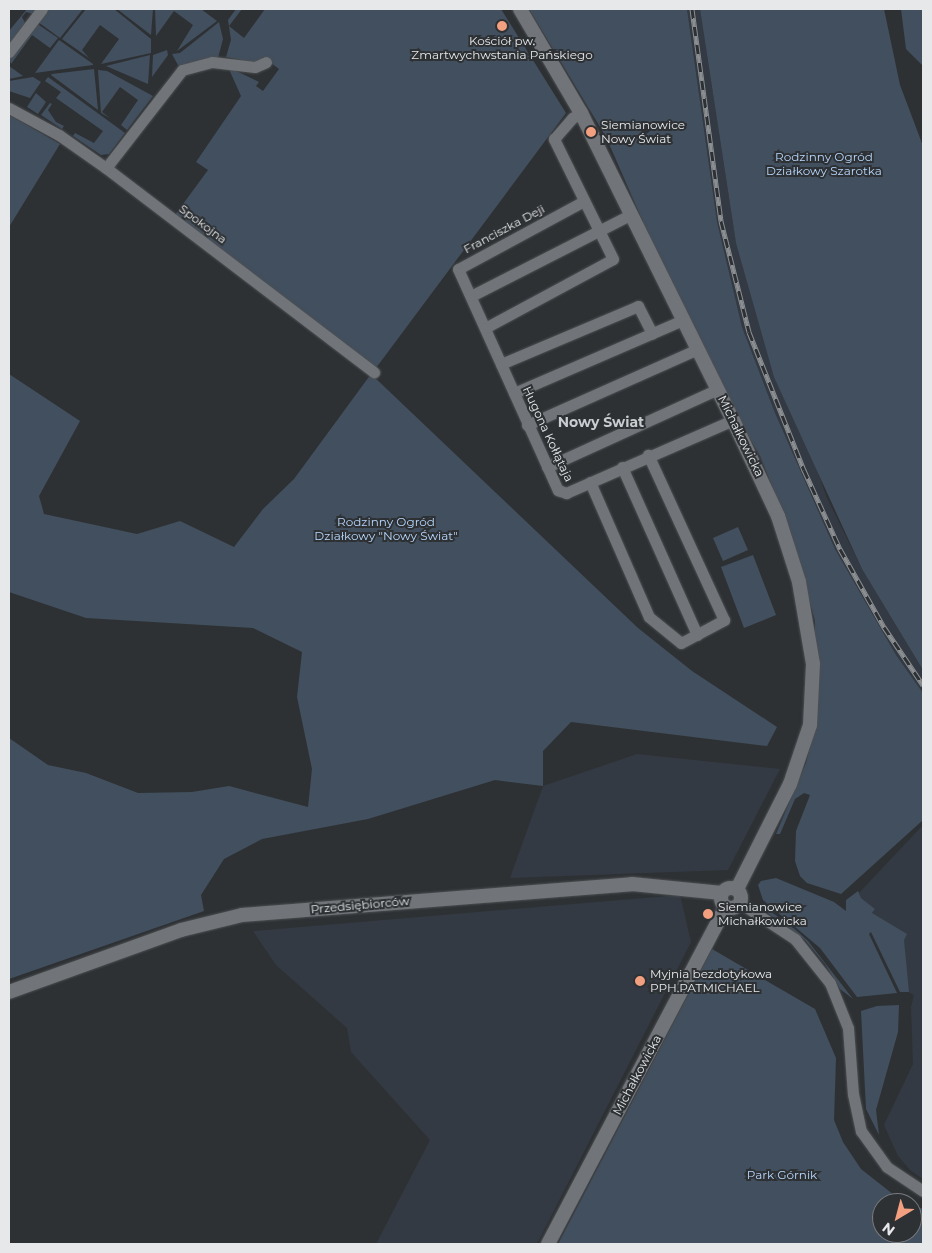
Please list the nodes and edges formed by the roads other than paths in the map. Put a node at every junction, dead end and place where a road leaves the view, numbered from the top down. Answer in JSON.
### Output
{"nodes":[{"id":1,"x":42,"y":9,"type":"edge"},
{"id":2,"x":520,"y":9,"type":"edge"},
{"id":3,"x":9,"y":52,"type":"edge"},
{"id":4,"x":266,"y":62,"type":"dead end"},
{"id":5,"x":9,"y":108,"type":"edge"},
{"id":6,"x":582,"y":112,"type":"junction"},
{"id":7,"x":106,"y":168,"type":"junction"},
{"id":8,"x":584,"y":201,"type":"junction"},
{"id":9,"x":630,"y":215,"type":"junction"},
{"id":10,"x":599,"y":231,"type":"junction"},
{"id":11,"x":471,"y":296,"type":"junction"},
{"id":12,"x":683,"y":320,"type":"junction"},
{"id":13,"x":485,"y":328,"type":"junction"},
{"id":14,"x":652,"y":334,"type":"junction"},
{"id":15,"x":698,"y":349,"type":"junction"},
{"id":16,"x":501,"y":364,"type":"junction"},
{"id":17,"x":374,"y":372,"type":"dead end"},
{"id":18,"x":718,"y":390,"type":"junction"},
{"id":19,"x":514,"y":393,"type":"junction"},
{"id":20,"x":733,"y":420,"type":"junction"},
{"id":21,"x":527,"y":425,"type":"junction"},
{"id":22,"x":648,"y":455,"type":"junction"},
{"id":23,"x":547,"y":467,"type":"junction"},
{"id":24,"x":622,"y":467,"type":"junction"},
{"id":25,"x":590,"y":482,"type":"junction"},
{"id":26,"x":697,"y":634,"type":"junction"},
{"id":27,"x":737,"y":889,"type":"junction"},
{"id":28,"x":722,"y":893,"type":"junction"},
{"id":29,"x":733,"y":905,"type":"junction"},
{"id":30,"x":9,"y":992,"type":"edge"},
{"id":31,"x":923,"y":1191,"type":"edge"},
{"id":32,"x":548,"y":1244,"type":"edge"}],
"edges":[{"from":1,"to":3,"type":"street"},
{"from":2,"to":6,"type":"street","name":"Michałkowicka"},
{"from":4,"to":7,"type":"street"},
{"from":5,"to":7,"type":"street","name":"Spokojna"},
{"from":6,"to":8,"type":"street"},
{"from":6,"to":9,"type":"street","name":"Michałkowicka"},
{"from":7,"to":17,"type":"street","name":"Spokojna"},
{"from":8,"to":10,"type":"street"},
{"from":8,"to":11,"type":"street","name":"Franciszka Deji"},
{"from":9,"to":10,"type":"street"},
{"from":9,"to":12,"type":"street","name":"Michałkowicka"},
{"from":10,"to":11,"type":"street"},
{"from":10,"to":13,"type":"street"},
{"from":11,"to":13,"type":"street","name":"Hugona Kołłątaja"},
{"from":12,"to":14,"type":"street"},
{"from":12,"to":15,"type":"street","name":"Michałkowicka"},
{"from":13,"to":16,"type":"street","name":"Hugona Kołłątaja"},
{"from":14,"to":16,"type":"street"},
{"from":14,"to":19,"type":"street"},
{"from":15,"to":18,"type":"street","name":"Michałkowicka"},
{"from":15,"to":21,"type":"street"},
{"from":16,"to":19,"type":"street","name":"Hugona Kołłątaja"},
{"from":18,"to":20,"type":"street","name":"Michałkowicka"},
{"from":18,"to":23,"type":"street"},
{"from":19,"to":21,"type":"street","name":"Hugona Kołłątaja"},
{"from":20,"to":22,"type":"street","name":"Hugona Kołłątaja"},
{"from":20,"to":27,"type":"street","name":"Michałkowicka"},
{"from":21,"to":23,"type":"street","name":"Hugona Kołłątaja"},
{"from":22,"to":24,"type":"street","name":"Hugona Kołłątaja"},
{"from":22,"to":26,"type":"street"},
{"from":23,"to":25,"type":"street","name":"Hugona Kołłątaja"},
{"from":24,"to":25,"type":"street","name":"Hugona Kołłątaja"},
{"from":24,"to":26,"type":"street"},
{"from":25,"to":26,"type":"street"},
{"from":27,"to":28,"type":"street"},
{"from":27,"to":29,"type":"street"},
{"from":28,"to":29,"type":"street"},
{"from":28,"to":30,"type":"street","name":"Przedsiębiorców"},
{"from":29,"to":31,"type":"street"},
{"from":29,"to":32,"type":"street","name":"Michałkowicka"}]}
